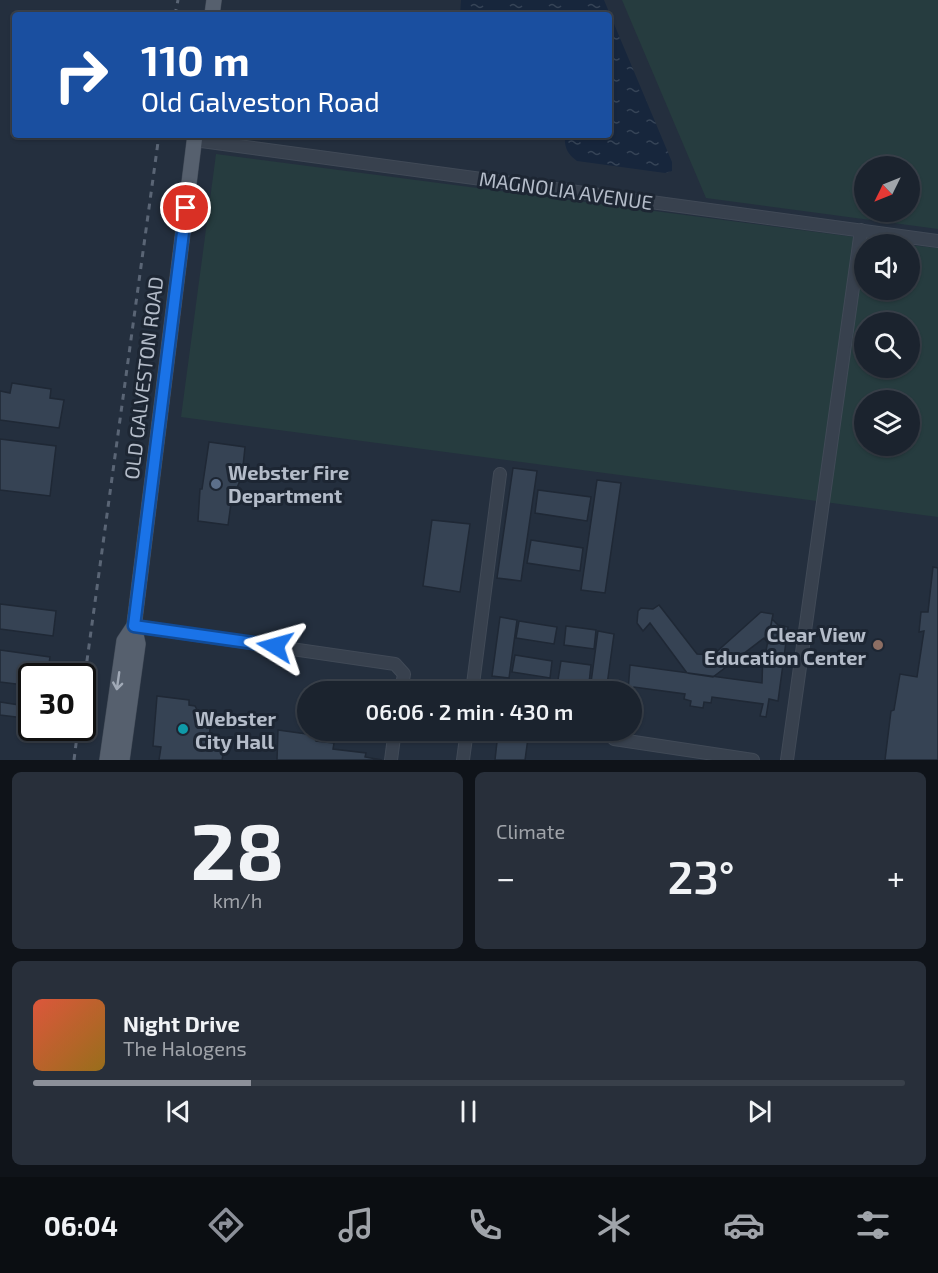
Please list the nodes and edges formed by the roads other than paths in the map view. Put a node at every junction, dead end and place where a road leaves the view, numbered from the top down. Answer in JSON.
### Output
{"nodes":[{"id":1,"x":194,"y":138,"type":"edge"},
{"id":2,"x":861,"y":230,"type":"junction"},
{"id":3,"x":938,"y":241,"type":"edge"},
{"id":4,"x":500,"y":474,"type":"dead end"},
{"id":5,"x":134,"y":626,"type":"junction"},
{"id":6,"x":403,"y":681,"type":"edge"},
{"id":7,"x":473,"y":681,"type":"edge"},
{"id":8,"x":394,"y":741,"type":"edge"},
{"id":9,"x":466,"y":741,"type":"edge"},
{"id":10,"x":627,"y":741,"type":"edge"},
{"id":11,"x":109,"y":757,"type":"edge"},
{"id":12,"x":122,"y":760,"type":"edge"},
{"id":13,"x":391,"y":760,"type":"edge"},
{"id":14,"x":463,"y":760,"type":"edge"},
{"id":15,"x":753,"y":760,"type":"edge"},
{"id":16,"x":787,"y":760,"type":"edge"}],
"edges":[{"from":1,"to":2,"type":"street","name":"MAGNOLIA AVENUE"},
{"from":1,"to":5,"type":"main road","name":"OLD GALVESTON ROAD"},
{"from":2,"to":3,"type":"street","name":"MAGNOLIA AVENUE"},
{"from":2,"to":16,"type":"street"},
{"from":4,"to":7,"type":"street"},
{"from":5,"to":6,"type":"street"},
{"from":5,"to":11,"type":"main road","name":"OLD GALVESTON ROAD","one_way":true},
{"from":5,"to":12,"type":"main road","name":"OLD GALVESTON ROAD"},
{"from":8,"to":13,"type":"street"},
{"from":9,"to":14,"type":"street"},
{"from":10,"to":15,"type":"street"}]}
